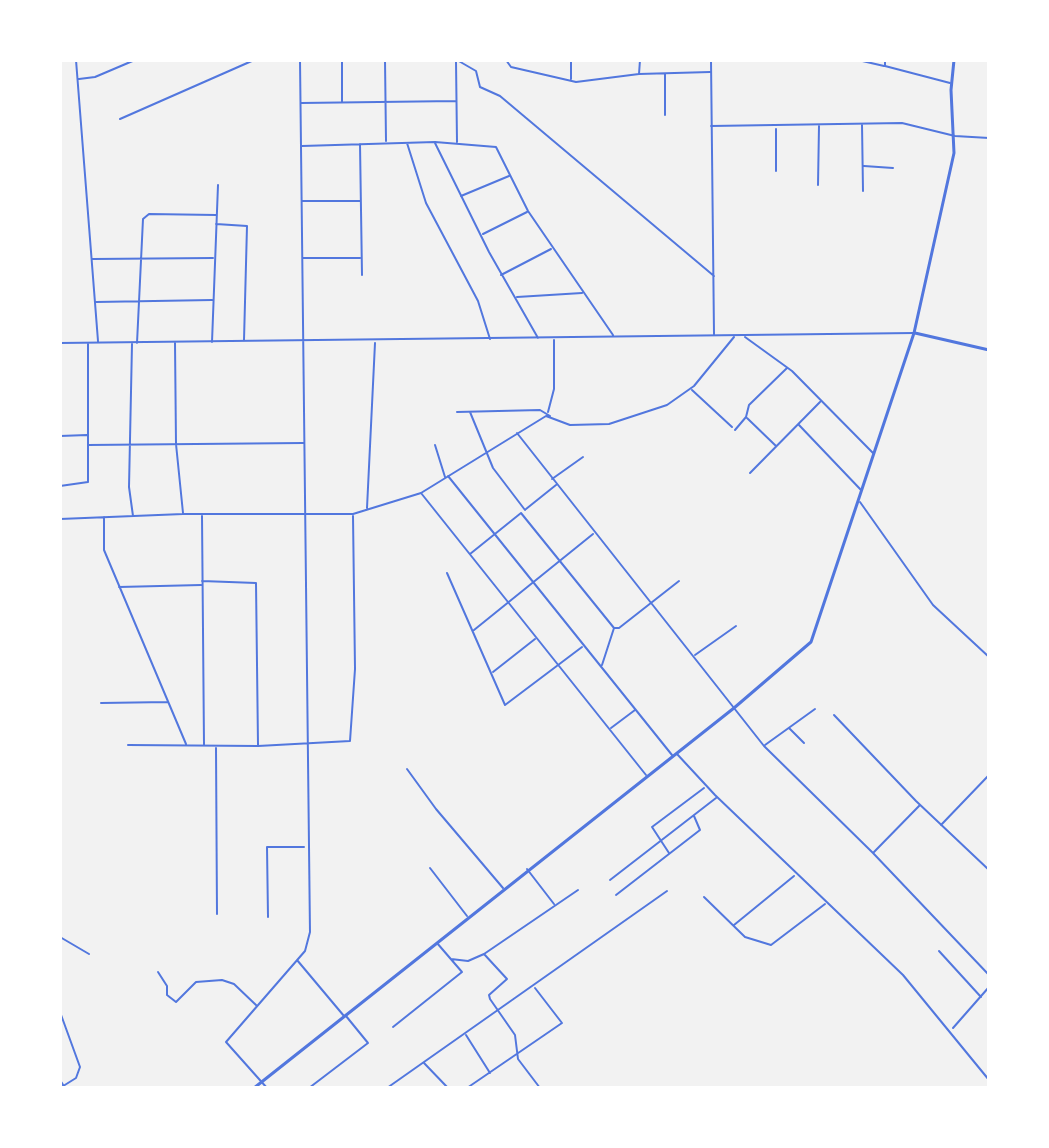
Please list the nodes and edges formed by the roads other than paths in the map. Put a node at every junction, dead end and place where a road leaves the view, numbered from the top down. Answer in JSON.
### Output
{"nodes":[{"id":1,"x":76,"y":60,"type":"edge"},
{"id":2,"x":135,"y":60,"type":"edge"},
{"id":3,"x":254,"y":60,"type":"edge"},
{"id":4,"x":300,"y":60,"type":"edge"},
{"id":5,"x":342,"y":60,"type":"edge"},
{"id":6,"x":385,"y":60,"type":"edge"},
{"id":7,"x":456,"y":60,"type":"edge"},
{"id":8,"x":506,"y":60,"type":"edge"},
{"id":9,"x":571,"y":60,"type":"edge"},
{"id":10,"x":640,"y":60,"type":"edge"},
{"id":11,"x":711,"y":60,"type":"edge"},
{"id":12,"x":858,"y":60,"type":"edge"},
{"id":13,"x":885,"y":60,"type":"edge"},
{"id":14,"x":954,"y":60,"type":"edge"},
{"id":15,"x":885,"y":66,"type":"junction"},
{"id":16,"x":711,"y":72,"type":"junction"},
{"id":17,"x":665,"y":73,"type":"junction"},
{"id":18,"x":639,"y":74,"type":"junction"},
{"id":19,"x":78,"y":79,"type":"junction"},
{"id":20,"x":571,"y":81,"type":"junction"},
{"id":21,"x":951,"y":83,"type":"junction"},
{"id":22,"x":456,"y":101,"type":"junction"},
{"id":23,"x":342,"y":102,"type":"junction"},
{"id":24,"x":386,"y":102,"type":"junction"},
{"id":25,"x":301,"y":103,"type":"junction"},
{"id":26,"x":665,"y":115,"type":"dead end"},
{"id":27,"x":120,"y":119,"type":"dead end"},
{"id":28,"x":819,"y":124,"type":"junction"},
{"id":29,"x":862,"y":124,"type":"junction"},
{"id":30,"x":711,"y":126,"type":"junction"},
{"id":31,"x":776,"y":126,"type":"junction"},
{"id":32,"x":955,"y":136,"type":"junction"},
{"id":33,"x":989,"y":138,"type":"edge"},
{"id":34,"x":386,"y":142,"type":"junction"},
{"id":35,"x":407,"y":142,"type":"junction"},
{"id":36,"x":435,"y":142,"type":"junction"},
{"id":37,"x":360,"y":144,"type":"junction"},
{"id":38,"x":457,"y":144,"type":"junction"},
{"id":39,"x":301,"y":146,"type":"junction"},
{"id":40,"x":863,"y":166,"type":"junction"},
{"id":41,"x":893,"y":168,"type":"dead end"},
{"id":42,"x":776,"y":171,"type":"dead end"},
{"id":43,"x":510,"y":175,"type":"junction"},
{"id":44,"x":218,"y":185,"type":"dead end"},
{"id":45,"x":818,"y":185,"type":"dead end"},
{"id":46,"x":863,"y":191,"type":"dead end"},
{"id":47,"x":461,"y":196,"type":"junction"},
{"id":48,"x":301,"y":201,"type":"junction"},
{"id":49,"x":361,"y":201,"type":"junction"},
{"id":50,"x":528,"y":211,"type":"junction"},
{"id":51,"x":216,"y":215,"type":"junction"},
{"id":52,"x":216,"y":224,"type":"junction"},
{"id":53,"x":480,"y":235,"type":"junction"},
{"id":54,"x":552,"y":248,"type":"junction"},
{"id":55,"x":140,"y":258,"type":"junction"},
{"id":56,"x":215,"y":258,"type":"junction"},
{"id":57,"x":303,"y":258,"type":"junction"},
{"id":58,"x":361,"y":258,"type":"junction"},
{"id":59,"x":93,"y":259,"type":"junction"},
{"id":60,"x":362,"y":275,"type":"dead end"},
{"id":61,"x":501,"y":275,"type":"junction"},
{"id":62,"x":714,"y":276,"type":"junction"},
{"id":63,"x":583,"y":292,"type":"junction"},
{"id":64,"x":515,"y":298,"type":"junction"},
{"id":65,"x":138,"y":299,"type":"junction"},
{"id":66,"x":213,"y":300,"type":"junction"},
{"id":67,"x":96,"y":302,"type":"junction"},
{"id":68,"x":914,"y":333,"type":"junction"},
{"id":69,"x":614,"y":336,"type":"junction"},
{"id":70,"x":714,"y":336,"type":"junction"},
{"id":71,"x":734,"y":336,"type":"junction"},
{"id":72,"x":744,"y":336,"type":"junction"},
{"id":73,"x":538,"y":338,"type":"junction"},
{"id":74,"x":554,"y":338,"type":"junction"},
{"id":75,"x":490,"y":339,"type":"junction"},
{"id":76,"x":376,"y":340,"type":"junction"},
{"id":77,"x":244,"y":341,"type":"junction"},
{"id":78,"x":303,"y":341,"type":"junction"},
{"id":79,"x":88,"y":342,"type":"junction"},
{"id":80,"x":175,"y":342,"type":"junction"},
{"id":81,"x":60,"y":343,"type":"edge"},
{"id":82,"x":98,"y":343,"type":"junction"},
{"id":83,"x":132,"y":343,"type":"junction"},
{"id":84,"x":137,"y":343,"type":"junction"},
{"id":85,"x":212,"y":343,"type":"junction"},
{"id":86,"x":989,"y":350,"type":"edge"},
{"id":87,"x":788,"y":367,"type":"junction"},
{"id":88,"x":691,"y":389,"type":"junction"},
{"id":89,"x":821,"y":401,"type":"junction"},
{"id":90,"x":457,"y":412,"type":"dead end"},
{"id":91,"x":470,"y":412,"type":"junction"},
{"id":92,"x":549,"y":414,"type":"junction"},
{"id":93,"x":746,"y":417,"type":"junction"},
{"id":94,"x":798,"y":424,"type":"junction"},
{"id":95,"x":516,"y":432,"type":"junction"},
{"id":96,"x":89,"y":435,"type":"junction"},
{"id":97,"x":60,"y":436,"type":"edge"},
{"id":98,"x":304,"y":443,"type":"junction"},
{"id":99,"x":132,"y":444,"type":"junction"},
{"id":100,"x":176,"y":444,"type":"junction"},
{"id":101,"x":88,"y":445,"type":"junction"},
{"id":102,"x":435,"y":445,"type":"dead end"},
{"id":103,"x":776,"y":446,"type":"junction"},
{"id":104,"x":484,"y":453,"type":"junction"},
{"id":105,"x":875,"y":455,"type":"junction"},
{"id":106,"x":583,"y":457,"type":"dead end"},
{"id":107,"x":750,"y":473,"type":"dead end"},
{"id":108,"x":446,"y":477,"type":"junction"},
{"id":109,"x":552,"y":479,"type":"junction"},
{"id":110,"x":557,"y":485,"type":"junction"},
{"id":111,"x":60,"y":486,"type":"edge"},
{"id":112,"x":863,"y":492,"type":"junction"},
{"id":113,"x":421,"y":493,"type":"junction"},
{"id":114,"x":859,"y":502,"type":"junction"},
{"id":115,"x":367,"y":509,"type":"junction"},
{"id":116,"x":523,"y":512,"type":"junction"},
{"id":117,"x":183,"y":514,"type":"junction"},
{"id":118,"x":353,"y":514,"type":"junction"},
{"id":119,"x":133,"y":516,"type":"junction"},
{"id":120,"x":202,"y":516,"type":"junction"},
{"id":121,"x":104,"y":517,"type":"junction"},
{"id":122,"x":304,"y":517,"type":"junction"},
{"id":123,"x":60,"y":519,"type":"edge"},
{"id":124,"x":594,"y":533,"type":"junction"},
{"id":125,"x":496,"y":534,"type":"junction"},
{"id":126,"x":470,"y":554,"type":"junction"},
{"id":127,"x":560,"y":561,"type":"junction"},
{"id":128,"x":447,"y":573,"type":"dead end"},
{"id":129,"x":679,"y":581,"type":"dead end"},
{"id":130,"x":534,"y":582,"type":"junction"},
{"id":131,"x":202,"y":583,"type":"junction"},
{"id":132,"x":119,"y":587,"type":"junction"},
{"id":133,"x":507,"y":603,"type":"junction"},
{"id":134,"x":652,"y":603,"type":"junction"},
{"id":135,"x":736,"y":626,"type":"dead end"},
{"id":136,"x":614,"y":628,"type":"junction"},
{"id":137,"x":473,"y":630,"type":"junction"},
{"id":138,"x":536,"y":638,"type":"junction"},
{"id":139,"x":584,"y":645,"type":"junction"},
{"id":140,"x":694,"y":655,"type":"junction"},
{"id":141,"x":989,"y":657,"type":"edge"},
{"id":142,"x":558,"y":665,"type":"junction"},
{"id":143,"x":602,"y":667,"type":"junction"},
{"id":144,"x":491,"y":673,"type":"junction"},
{"id":145,"x":170,"y":702,"type":"junction"},
{"id":146,"x":101,"y":703,"type":"dead end"},
{"id":147,"x":734,"y":708,"type":"junction"},
{"id":148,"x":815,"y":709,"type":"dead end"},
{"id":149,"x":636,"y":710,"type":"junction"},
{"id":150,"x":834,"y":715,"type":"dead end"},
{"id":151,"x":788,"y":727,"type":"junction"},
{"id":152,"x":610,"y":729,"type":"junction"},
{"id":153,"x":804,"y":743,"type":"dead end"},
{"id":154,"x":128,"y":745,"type":"dead end"},
{"id":155,"x":186,"y":745,"type":"junction"},
{"id":156,"x":307,"y":745,"type":"junction"},
{"id":157,"x":204,"y":746,"type":"junction"},
{"id":158,"x":258,"y":746,"type":"junction"},
{"id":159,"x":764,"y":746,"type":"junction"},
{"id":160,"x":216,"y":747,"type":"junction"},
{"id":161,"x":675,"y":754,"type":"junction"},
{"id":162,"x":407,"y":769,"type":"dead end"},
{"id":163,"x":989,"y":775,"type":"edge"},
{"id":164,"x":646,"y":776,"type":"junction"},
{"id":165,"x":706,"y":786,"type":"junction"},
{"id":166,"x":717,"y":797,"type":"junction"},
{"id":167,"x":920,"y":805,"type":"junction"},
{"id":168,"x":693,"y":815,"type":"junction"},
{"id":169,"x":941,"y":825,"type":"junction"},
{"id":170,"x":660,"y":841,"type":"junction"},
{"id":171,"x":306,"y":847,"type":"junction"},
{"id":172,"x":873,"y":853,"type":"junction"},
{"id":173,"x":669,"y":854,"type":"junction"},
{"id":174,"x":430,"y":868,"type":"dead end"},
{"id":175,"x":527,"y":869,"type":"junction"},
{"id":176,"x":989,"y":870,"type":"edge"},
{"id":177,"x":796,"y":874,"type":"junction"},
{"id":178,"x":610,"y":880,"type":"dead end"},
{"id":179,"x":503,"y":888,"type":"junction"},
{"id":180,"x":578,"y":890,"type":"dead end"},
{"id":181,"x":667,"y":891,"type":"dead end"},
{"id":182,"x":616,"y":895,"type":"dead end"},
{"id":183,"x":704,"y":897,"type":"dead end"},
{"id":184,"x":826,"y":903,"type":"junction"},
{"id":185,"x":555,"y":905,"type":"junction"},
{"id":186,"x":217,"y":914,"type":"dead end"},
{"id":187,"x":268,"y":917,"type":"dead end"},
{"id":188,"x":467,"y":917,"type":"junction"},
{"id":189,"x":733,"y":926,"type":"junction"},
{"id":190,"x":989,"y":933,"type":"edge"},
{"id":191,"x":60,"y":937,"type":"edge"},
{"id":192,"x":989,"y":939,"type":"edge"},
{"id":193,"x":437,"y":942,"type":"junction"},
{"id":194,"x":939,"y":951,"type":"dead end"},
{"id":195,"x":89,"y":954,"type":"dead end"},
{"id":196,"x":484,"y":954,"type":"junction"},
{"id":197,"x":451,"y":959,"type":"junction"},
{"id":198,"x":297,"y":960,"type":"junction"},
{"id":199,"x":158,"y":972,"type":"dead end"},
{"id":200,"x":989,"y":975,"type":"edge"},
{"id":201,"x":533,"y":986,"type":"junction"},
{"id":202,"x":989,"y":987,"type":"edge"},
{"id":203,"x":981,"y":997,"type":"junction"},
{"id":204,"x":257,"y":1006,"type":"junction"},
{"id":205,"x":499,"y":1011,"type":"junction"},
{"id":206,"x":60,"y":1012,"type":"edge"},
{"id":207,"x":346,"y":1016,"type":"junction"},
{"id":208,"x":393,"y":1027,"type":"dead end"},
{"id":209,"x":952,"y":1030,"type":"junction"},
{"id":210,"x":465,"y":1034,"type":"junction"},
{"id":211,"x":518,"y":1055,"type":"junction"},
{"id":212,"x":424,"y":1062,"type":"junction"},
{"id":213,"x":490,"y":1073,"type":"junction"},
{"id":214,"x":60,"y":1080,"type":"edge"},
{"id":215,"x":989,"y":1080,"type":"edge"},
{"id":216,"x":262,"y":1082,"type":"junction"},
{"id":217,"x":63,"y":1087,"type":"edge"},
{"id":218,"x":254,"y":1088,"type":"edge"},
{"id":219,"x":267,"y":1088,"type":"edge"},
{"id":220,"x":309,"y":1088,"type":"edge"},
{"id":221,"x":387,"y":1088,"type":"edge"},
{"id":222,"x":448,"y":1088,"type":"edge"},
{"id":223,"x":467,"y":1088,"type":"edge"},
{"id":224,"x":540,"y":1088,"type":"edge"}],
"edges":[{"from":1,"to":19,"type":"street"},
{"from":2,"to":19,"type":"street"},
{"from":3,"to":27,"type":"street"},
{"from":4,"to":25,"type":"street"},
{"from":5,"to":23,"type":"street"},
{"from":6,"to":24,"type":"street"},
{"from":7,"to":22,"type":"street"},
{"from":7,"to":62,"type":"street"},
{"from":8,"to":20,"type":"street"},
{"from":9,"to":20,"type":"street"},
{"from":10,"to":18,"type":"street"},
{"from":11,"to":16,"type":"street"},
{"from":12,"to":15,"type":"street"},
{"from":13,"to":15,"type":"street"},
{"from":14,"to":21,"type":"street"},
{"from":15,"to":21,"type":"street"},
{"from":16,"to":17,"type":"street"},
{"from":16,"to":30,"type":"street"},
{"from":17,"to":18,"type":"street"},
{"from":17,"to":26,"type":"street"},
{"from":18,"to":20,"type":"street"},
{"from":19,"to":59,"type":"street"},
{"from":21,"to":32,"type":"street"},
{"from":22,"to":24,"type":"street"},
{"from":22,"to":38,"type":"street"},
{"from":23,"to":24,"type":"street"},
{"from":23,"to":25,"type":"street"},
{"from":24,"to":34,"type":"street"},
{"from":25,"to":39,"type":"street"},
{"from":28,"to":29,"type":"street"},
{"from":28,"to":31,"type":"street"},
{"from":28,"to":45,"type":"street"},
{"from":29,"to":32,"type":"street"},
{"from":29,"to":40,"type":"street"},
{"from":30,"to":31,"type":"street"},
{"from":30,"to":62,"type":"street"},
{"from":31,"to":42,"type":"street"},
{"from":32,"to":33,"type":"street"},
{"from":32,"to":68,"type":"street"},
{"from":34,"to":35,"type":"street"},
{"from":34,"to":37,"type":"street"},
{"from":35,"to":36,"type":"street"},
{"from":35,"to":75,"type":"street"},
{"from":36,"to":38,"type":"street"},
{"from":36,"to":47,"type":"street"},
{"from":37,"to":39,"type":"street"},
{"from":37,"to":49,"type":"street"},
{"from":38,"to":43,"type":"street"},
{"from":39,"to":48,"type":"street"},
{"from":40,"to":41,"type":"street"},
{"from":40,"to":46,"type":"street"},
{"from":43,"to":47,"type":"street"},
{"from":43,"to":50,"type":"street"},
{"from":44,"to":51,"type":"street"},
{"from":47,"to":53,"type":"street"},
{"from":48,"to":49,"type":"street"},
{"from":48,"to":57,"type":"street"},
{"from":49,"to":58,"type":"street"},
{"from":50,"to":53,"type":"street"},
{"from":50,"to":54,"type":"street"},
{"from":51,"to":52,"type":"street"},
{"from":51,"to":55,"type":"street"},
{"from":52,"to":56,"type":"street"},
{"from":52,"to":77,"type":"street"},
{"from":53,"to":61,"type":"street"},
{"from":54,"to":61,"type":"street"},
{"from":54,"to":63,"type":"street"},
{"from":55,"to":56,"type":"street"},
{"from":55,"to":59,"type":"street"},
{"from":55,"to":65,"type":"street"},
{"from":56,"to":66,"type":"street"},
{"from":57,"to":58,"type":"street"},
{"from":57,"to":78,"type":"street"},
{"from":58,"to":60,"type":"street"},
{"from":59,"to":67,"type":"street"},
{"from":61,"to":64,"type":"street"},
{"from":62,"to":70,"type":"street"},
{"from":63,"to":64,"type":"street"},
{"from":63,"to":69,"type":"street"},
{"from":64,"to":73,"type":"street"},
{"from":65,"to":66,"type":"street"},
{"from":65,"to":67,"type":"street"},
{"from":65,"to":84,"type":"street"},
{"from":66,"to":85,"type":"street"},
{"from":67,"to":82,"type":"street"},
{"from":68,"to":72,"type":"street"},
{"from":68,"to":86,"type":"street"},
{"from":68,"to":105,"type":"street"},
{"from":69,"to":70,"type":"street"},
{"from":69,"to":74,"type":"street"},
{"from":70,"to":71,"type":"street"},
{"from":71,"to":72,"type":"street"},
{"from":71,"to":88,"type":"street"},
{"from":72,"to":87,"type":"street"},
{"from":73,"to":74,"type":"street"},
{"from":73,"to":75,"type":"street"},
{"from":74,"to":92,"type":"street"},
{"from":75,"to":76,"type":"street"},
{"from":76,"to":78,"type":"street"},
{"from":76,"to":115,"type":"street"},
{"from":77,"to":78,"type":"street"},
{"from":77,"to":85,"type":"street"},
{"from":78,"to":98,"type":"street"},
{"from":79,"to":81,"type":"street"},
{"from":79,"to":82,"type":"street"},
{"from":79,"to":96,"type":"street"},
{"from":80,"to":84,"type":"street"},
{"from":80,"to":85,"type":"street"},
{"from":80,"to":100,"type":"street"},
{"from":82,"to":83,"type":"street"},
{"from":83,"to":84,"type":"street"},
{"from":83,"to":99,"type":"street"},
{"from":87,"to":89,"type":"street"},
{"from":87,"to":93,"type":"street"},
{"from":88,"to":92,"type":"street"},
{"from":88,"to":93,"type":"street"},
{"from":89,"to":94,"type":"street"},
{"from":89,"to":105,"type":"street"},
{"from":90,"to":91,"type":"street"},
{"from":91,"to":92,"type":"street"},
{"from":91,"to":104,"type":"street"},
{"from":92,"to":95,"type":"street"},
{"from":93,"to":103,"type":"street"},
{"from":94,"to":103,"type":"street"},
{"from":94,"to":112,"type":"street"},
{"from":95,"to":104,"type":"street"},
{"from":95,"to":109,"type":"street"},
{"from":96,"to":97,"type":"street"},
{"from":96,"to":101,"type":"street"},
{"from":98,"to":100,"type":"street"},
{"from":98,"to":122,"type":"street"},
{"from":99,"to":100,"type":"street"},
{"from":99,"to":101,"type":"street"},
{"from":99,"to":119,"type":"street"},
{"from":100,"to":117,"type":"street"},
{"from":101,"to":111,"type":"street"},
{"from":102,"to":108,"type":"street"},
{"from":103,"to":107,"type":"street"},
{"from":104,"to":108,"type":"street"},
{"from":104,"to":116,"type":"street"},
{"from":105,"to":112,"type":"street"},
{"from":106,"to":109,"type":"street"},
{"from":108,"to":113,"type":"street"},
{"from":108,"to":125,"type":"street"},
{"from":109,"to":110,"type":"street"},
{"from":110,"to":116,"type":"street"},
{"from":110,"to":124,"type":"street"},
{"from":112,"to":114,"type":"street"},
{"from":113,"to":115,"type":"street"},
{"from":113,"to":126,"type":"street"},
{"from":114,"to":141,"type":"street"},
{"from":114,"to":147,"type":"street"},
{"from":115,"to":118,"type":"street"},
{"from":116,"to":125,"type":"street"},
{"from":116,"to":127,"type":"street"},
{"from":117,"to":119,"type":"street"},
{"from":117,"to":120,"type":"street"},
{"from":118,"to":122,"type":"street"},
{"from":118,"to":156,"type":"street"},
{"from":119,"to":121,"type":"street"},
{"from":120,"to":122,"type":"street"},
{"from":120,"to":131,"type":"street"},
{"from":121,"to":123,"type":"street"},
{"from":121,"to":132,"type":"street"},
{"from":122,"to":156,"type":"street"},
{"from":124,"to":127,"type":"street"},
{"from":124,"to":134,"type":"street"},
{"from":125,"to":126,"type":"street"},
{"from":125,"to":130,"type":"street"},
{"from":126,"to":133,"type":"street"},
{"from":127,"to":130,"type":"street"},
{"from":127,"to":136,"type":"street"},
{"from":128,"to":137,"type":"street"},
{"from":129,"to":134,"type":"street"},
{"from":130,"to":133,"type":"street"},
{"from":130,"to":139,"type":"street"},
{"from":131,"to":132,"type":"street"},
{"from":131,"to":157,"type":"street"},
{"from":131,"to":158,"type":"street"},
{"from":132,"to":145,"type":"street"},
{"from":133,"to":137,"type":"street"},
{"from":133,"to":138,"type":"street"},
{"from":134,"to":136,"type":"street"},
{"from":134,"to":140,"type":"street"},
{"from":135,"to":140,"type":"street"},
{"from":136,"to":143,"type":"street"},
{"from":137,"to":144,"type":"street"},
{"from":138,"to":142,"type":"street"},
{"from":138,"to":144,"type":"street"},
{"from":139,"to":142,"type":"street"},
{"from":139,"to":143,"type":"street"},
{"from":140,"to":147,"type":"street"},
{"from":142,"to":144,"type":"street"},
{"from":142,"to":152,"type":"street"},
{"from":143,"to":149,"type":"street"},
{"from":145,"to":146,"type":"street"},
{"from":145,"to":155,"type":"street"},
{"from":147,"to":159,"type":"street"},
{"from":147,"to":161,"type":"street"},
{"from":148,"to":151,"type":"street"},
{"from":149,"to":152,"type":"street"},
{"from":149,"to":161,"type":"street"},
{"from":150,"to":167,"type":"street"},
{"from":151,"to":153,"type":"street"},
{"from":151,"to":159,"type":"street"},
{"from":152,"to":164,"type":"street"},
{"from":154,"to":155,"type":"street"},
{"from":155,"to":157,"type":"street"},
{"from":156,"to":158,"type":"street"},
{"from":156,"to":171,"type":"street"},
{"from":157,"to":160,"type":"street"},
{"from":158,"to":160,"type":"street"},
{"from":159,"to":172,"type":"street"},
{"from":160,"to":186,"type":"street"},
{"from":161,"to":164,"type":"street"},
{"from":161,"to":165,"type":"street"},
{"from":162,"to":179,"type":"street"},
{"from":163,"to":169,"type":"street"},
{"from":164,"to":175,"type":"street"},
{"from":165,"to":166,"type":"street"},
{"from":165,"to":170,"type":"street"},
{"from":166,"to":168,"type":"street"},
{"from":166,"to":177,"type":"street"},
{"from":167,"to":169,"type":"street"},
{"from":167,"to":172,"type":"street"},
{"from":168,"to":170,"type":"street"},
{"from":168,"to":173,"type":"street"},
{"from":169,"to":176,"type":"street"},
{"from":170,"to":173,"type":"street"},
{"from":170,"to":178,"type":"street"},
{"from":171,"to":187,"type":"street"},
{"from":171,"to":198,"type":"street"},
{"from":172,"to":200,"type":"street"},
{"from":173,"to":182,"type":"street"},
{"from":174,"to":188,"type":"street"},
{"from":175,"to":179,"type":"street"},
{"from":175,"to":185,"type":"street"},
{"from":177,"to":184,"type":"street"},
{"from":177,"to":189,"type":"street"},
{"from":179,"to":188,"type":"street"},
{"from":180,"to":185,"type":"street"},
{"from":181,"to":201,"type":"street"},
{"from":183,"to":189,"type":"street"},
{"from":184,"to":189,"type":"street"},
{"from":184,"to":209,"type":"street"},
{"from":185,"to":196,"type":"street"},
{"from":188,"to":193,"type":"street"},
{"from":190,"to":192,"type":"street"},
{"from":191,"to":195,"type":"street"},
{"from":193,"to":197,"type":"street"},
{"from":193,"to":207,"type":"street"},
{"from":194,"to":203,"type":"street"},
{"from":196,"to":197,"type":"street"},
{"from":196,"to":205,"type":"street"},
{"from":197,"to":208,"type":"street"},
{"from":198,"to":204,"type":"street"},
{"from":198,"to":207,"type":"street"},
{"from":199,"to":204,"type":"street"},
{"from":201,"to":205,"type":"street"},
{"from":201,"to":211,"type":"street"},
{"from":202,"to":203,"type":"street"},
{"from":203,"to":209,"type":"street"},
{"from":204,"to":216,"type":"street"},
{"from":205,"to":210,"type":"street"},
{"from":205,"to":211,"type":"street"},
{"from":206,"to":217,"type":"street"},
{"from":207,"to":216,"type":"street"},
{"from":207,"to":220,"type":"street"},
{"from":209,"to":215,"type":"street"},
{"from":210,"to":212,"type":"street"},
{"from":210,"to":213,"type":"street"},
{"from":211,"to":213,"type":"street"},
{"from":211,"to":224,"type":"street"},
{"from":212,"to":221,"type":"street"},
{"from":212,"to":222,"type":"street"},
{"from":213,"to":223,"type":"street"},
{"from":214,"to":217,"type":"street"},
{"from":216,"to":218,"type":"street"},
{"from":216,"to":219,"type":"street"}]}
